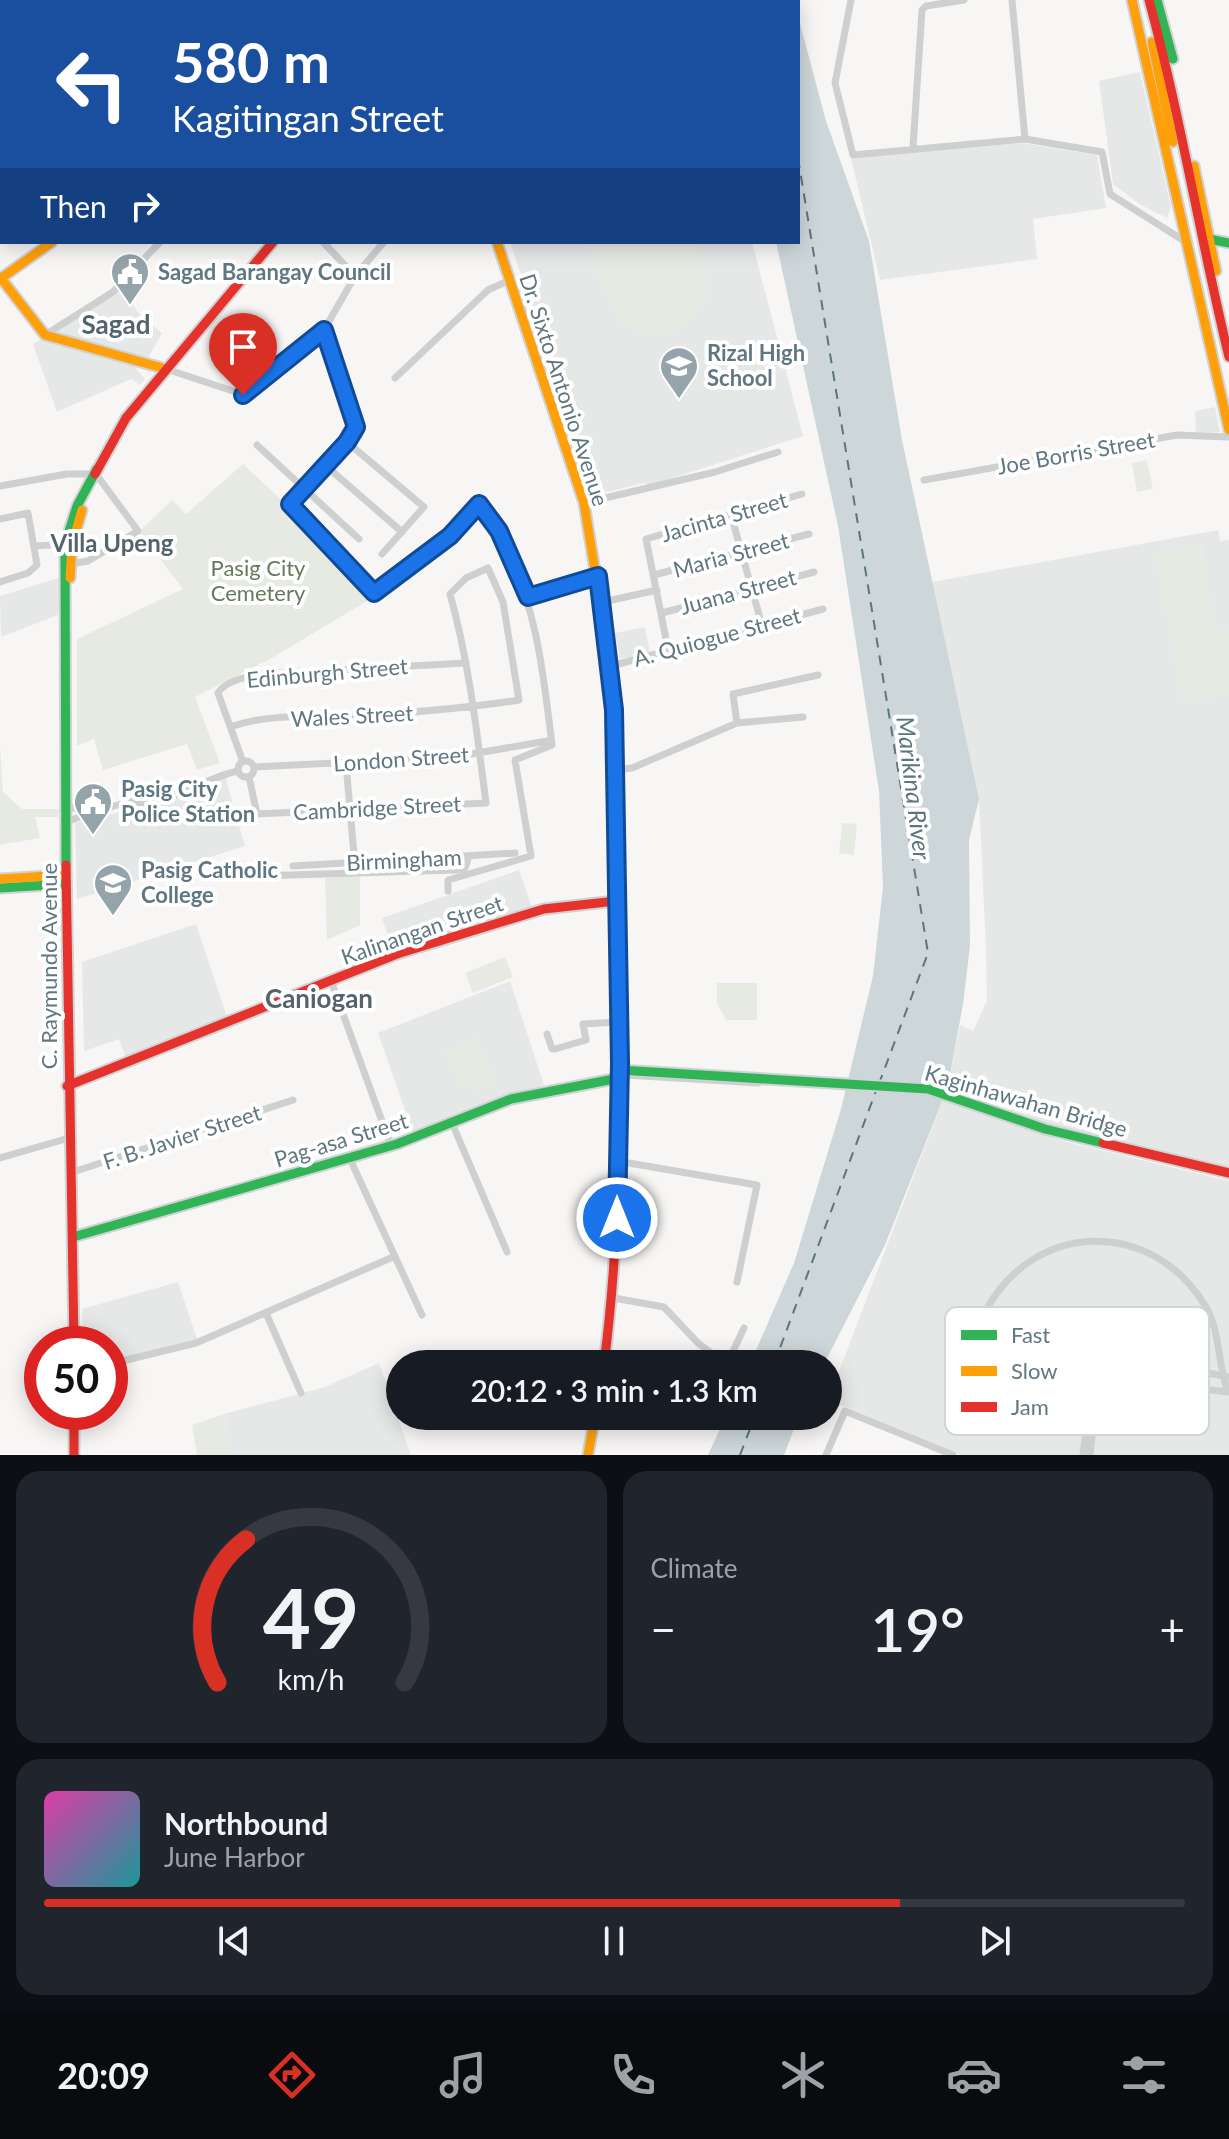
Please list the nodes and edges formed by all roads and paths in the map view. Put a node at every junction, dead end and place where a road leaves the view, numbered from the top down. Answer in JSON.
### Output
{"nodes":[{"id":1,"x":851,"y":0,"type":"edge"},
{"id":2,"x":964,"y":0,"type":"edge"},
{"id":3,"x":1012,"y":0,"type":"edge"},
{"id":4,"x":1132,"y":0,"type":"edge"},
{"id":5,"x":1140,"y":0,"type":"edge"},
{"id":6,"x":1149,"y":0,"type":"edge"},
{"id":7,"x":1157,"y":0,"type":"edge"},
{"id":8,"x":1025,"y":139,"type":"junction"},
{"id":9,"x":913,"y":147,"type":"junction"},
{"id":10,"x":1198,"y":240,"type":"junction"},
{"id":11,"x":1229,"y":243,"type":"edge"},
{"id":12,"x":49,"y":244,"type":"edge"},
{"id":13,"x":158,"y":244,"type":"edge"},
{"id":14,"x":271,"y":244,"type":"edge"},
{"id":15,"x":325,"y":244,"type":"edge"},
{"id":16,"x":382,"y":244,"type":"edge"},
{"id":17,"x":498,"y":244,"type":"edge"},
{"id":18,"x":355,"y":276,"type":"junction"},
{"id":19,"x":0,"y":278,"type":"edge"},
{"id":20,"x":510,"y":280,"type":"junction"},
{"id":21,"x":324,"y":330,"type":"junction"},
{"id":22,"x":1229,"y":330,"type":"edge"},
{"id":23,"x":45,"y":335,"type":"junction"},
{"id":24,"x":1229,"y":357,"type":"edge"},
{"id":25,"x":166,"y":369,"type":"junction"},
{"id":26,"x":395,"y":378,"type":"dead end"},
{"id":27,"x":1229,"y":430,"type":"edge"},
{"id":28,"x":1229,"y":437,"type":"edge"},
{"id":29,"x":347,"y":442,"type":"junction"},
{"id":30,"x":257,"y":445,"type":"dead end"},
{"id":31,"x":778,"y":452,"type":"dead end"},
{"id":32,"x":325,"y":465,"type":"junction"},
{"id":33,"x":94,"y":472,"type":"junction"},
{"id":34,"x":924,"y":480,"type":"dead end"},
{"id":35,"x":0,"y":486,"type":"edge"},
{"id":36,"x":304,"y":489,"type":"junction"},
{"id":37,"x":802,"y":494,"type":"dead end"},
{"id":38,"x":584,"y":503,"type":"junction"},
{"id":39,"x":731,"y":515,"type":"junction"},
{"id":40,"x":0,"y":519,"type":"edge"},
{"id":41,"x":402,"y":532,"type":"junction"},
{"id":42,"x":809,"y":534,"type":"dead end"},
{"id":43,"x":359,"y":539,"type":"dead end"},
{"id":44,"x":65,"y":544,"type":"junction"},
{"id":45,"x":36,"y":546,"type":"junction"},
{"id":46,"x":742,"y":552,"type":"junction"},
{"id":47,"x":382,"y":554,"type":"dead end"},
{"id":48,"x":71,"y":564,"type":"junction"},
{"id":49,"x":814,"y":572,"type":"dead end"},
{"id":50,"x":654,"y":575,"type":"junction"},
{"id":51,"x":598,"y":576,"type":"junction"},
{"id":52,"x":0,"y":582,"type":"edge"},
{"id":53,"x":66,"y":588,"type":"junction"},
{"id":54,"x":753,"y":588,"type":"junction"},
{"id":55,"x":657,"y":590,"type":"junction"},
{"id":56,"x":528,"y":597,"type":"junction"},
{"id":57,"x":603,"y":602,"type":"junction"},
{"id":58,"x":823,"y":609,"type":"dead end"},
{"id":59,"x":662,"y":613,"type":"junction"},
{"id":60,"x":762,"y":625,"type":"junction"},
{"id":61,"x":668,"y":649,"type":"junction"},
{"id":62,"x":466,"y":663,"type":"junction"},
{"id":63,"x":611,"y":666,"type":"junction"},
{"id":64,"x":818,"y":675,"type":"dead end"},
{"id":65,"x":473,"y":707,"type":"junction"},
{"id":66,"x":803,"y":717,"type":"dead end"},
{"id":67,"x":737,"y":723,"type":"junction"},
{"id":68,"x":233,"y":726,"type":"junction"},
{"id":69,"x":547,"y":741,"type":"dead end"},
{"id":70,"x":479,"y":754,"type":"junction"},
{"id":71,"x":243,"y":762,"type":"junction"},
{"id":72,"x":346,"y":764,"type":"junction"},
{"id":73,"x":254,"y":767,"type":"junction"},
{"id":74,"x":616,"y":770,"type":"junction"},
{"id":75,"x":238,"y":771,"type":"junction"},
{"id":76,"x":249,"y":777,"type":"junction"},
{"id":77,"x":161,"y":798,"type":"junction"},
{"id":78,"x":134,"y":803,"type":"junction"},
{"id":79,"x":66,"y":805,"type":"junction"},
{"id":80,"x":101,"y":809,"type":"junction"},
{"id":81,"x":351,"y":810,"type":"junction"},
{"id":82,"x":66,"y":822,"type":"junction"},
{"id":83,"x":515,"y":853,"type":"dead end"},
{"id":84,"x":469,"y":856,"type":"junction"},
{"id":85,"x":354,"y":863,"type":"junction"},
{"id":86,"x":293,"y":870,"type":"junction"},
{"id":87,"x":356,"y":873,"type":"junction"},
{"id":88,"x":257,"y":876,"type":"dead end"},
{"id":89,"x":0,"y":879,"type":"edge"},
{"id":90,"x":66,"y":880,"type":"junction"},
{"id":91,"x":0,"y":888,"type":"edge"},
{"id":92,"x":448,"y":891,"type":"dead end"},
{"id":93,"x":616,"y":901,"type":"junction"},
{"id":94,"x":331,"y":981,"type":"junction"},
{"id":95,"x":619,"y":1022,"type":"junction"},
{"id":96,"x":547,"y":1034,"type":"dead end"},
{"id":97,"x":620,"y":1074,"type":"junction"},
{"id":98,"x":796,"y":1084,"type":"dead end"},
{"id":99,"x":67,"y":1086,"type":"junction"},
{"id":100,"x":293,"y":1100,"type":"dead end"},
{"id":101,"x":452,"y":1123,"type":"junction"},
{"id":102,"x":69,"y":1138,"type":"junction"},
{"id":103,"x":391,"y":1146,"type":"junction"},
{"id":104,"x":349,"y":1157,"type":"junction"},
{"id":105,"x":0,"y":1158,"type":"edge"},
{"id":106,"x":617,"y":1161,"type":"junction"},
{"id":107,"x":70,"y":1173,"type":"junction"},
{"id":108,"x":1229,"y":1173,"type":"edge"},
{"id":109,"x":73,"y":1237,"type":"junction"},
{"id":110,"x":507,"y":1252,"type":"dead end"},
{"id":111,"x":393,"y":1257,"type":"junction"},
{"id":112,"x":737,"y":1282,"type":"dead end"},
{"id":113,"x":614,"y":1298,"type":"junction"},
{"id":114,"x":989,"y":1307,"type":"edge"},
{"id":115,"x":1205,"y":1307,"type":"edge"},
{"id":116,"x":266,"y":1313,"type":"junction"},
{"id":117,"x":422,"y":1315,"type":"dead end"},
{"id":118,"x":1209,"y":1315,"type":"edge"},
{"id":119,"x":74,"y":1326,"type":"edge"},
{"id":120,"x":744,"y":1328,"type":"dead end"},
{"id":121,"x":606,"y":1350,"type":"edge"},
{"id":122,"x":707,"y":1350,"type":"edge"},
{"id":123,"x":733,"y":1350,"type":"edge"},
{"id":124,"x":128,"y":1360,"type":"edge"},
{"id":125,"x":1226,"y":1377,"type":"edge"},
{"id":126,"x":1228,"y":1392,"type":"edge"},
{"id":127,"x":301,"y":1393,"type":"dead end"},
{"id":128,"x":74,"y":1430,"type":"edge"},
{"id":129,"x":592,"y":1430,"type":"edge"},
{"id":130,"x":1085,"y":1435,"type":"edge"},
{"id":131,"x":1093,"y":1435,"type":"edge"},
{"id":132,"x":74,"y":1455,"type":"edge"},
{"id":133,"x":588,"y":1455,"type":"edge"},
{"id":134,"x":826,"y":1455,"type":"edge"},
{"id":135,"x":953,"y":1455,"type":"edge"},
{"id":136,"x":1083,"y":1455,"type":"edge"},
{"id":137,"x":1090,"y":1455,"type":"edge"}],
"edges":[{"from":1,"to":9,"type":"street"},
{"from":2,"to":9,"type":"street"},
{"from":3,"to":8,"type":"street"},
{"from":4,"to":10,"type":"main road"},
{"from":5,"to":10,"type":"main road"},
{"from":6,"to":10,"type":"main road"},
{"from":7,"to":10,"type":"main road"},
{"from":8,"to":9,"type":"street"},
{"from":8,"to":10,"type":"street"},
{"from":10,"to":11,"type":"main road"},
{"from":10,"to":22,"type":"main road"},
{"from":10,"to":24,"type":"main road"},
{"from":10,"to":27,"type":"main road"},
{"from":12,"to":19,"type":"main road"},
{"from":13,"to":23,"type":"street"},
{"from":14,"to":25,"type":"main road","name":"C. Raymundo Avenue"},
{"from":15,"to":18,"type":"street"},
{"from":16,"to":18,"type":"street"},
{"from":17,"to":20,"type":"main road","name":"Dr. Sixto Antonio Avenue"},
{"from":18,"to":21,"type":"street"},
{"from":19,"to":23,"type":"main road"},
{"from":20,"to":26,"type":"street"},
{"from":20,"to":38,"type":"main road","name":"Dr. Sixto Antonio Avenue"},
{"from":21,"to":25,"type":"street"},
{"from":21,"to":29,"type":"street"},
{"from":23,"to":25,"type":"main road"},
{"from":25,"to":33,"type":"main road","name":"C. Raymundo Avenue"},
{"from":28,"to":34,"type":"street","name":"Joe Borris Street"},
{"from":29,"to":32,"type":"street"},
{"from":29,"to":41,"type":"street"},
{"from":30,"to":36,"type":"street"},
{"from":31,"to":38,"type":"street"},
{"from":32,"to":36,"type":"street"},
{"from":32,"to":41,"type":"street"},
{"from":33,"to":35,"type":"street"},
{"from":33,"to":44,"type":"main road","name":"C. Raymundo Avenue"},
{"from":33,"to":48,"type":"main road","name":"C. Raymundo Avenue"},
{"from":33,"to":48,"type":"street"},
{"from":36,"to":43,"type":"street"},
{"from":36,"to":56,"type":"street"},
{"from":37,"to":39,"type":"street","name":"Jacinta Street"},
{"from":38,"to":51,"type":"main road","name":"Dr. Sixto Antonio Avenue"},
{"from":39,"to":46,"type":"street"},
{"from":39,"to":50,"type":"street","name":"Jacinta Street"},
{"from":40,"to":45,"type":"street"},
{"from":41,"to":47,"type":"street"},
{"from":42,"to":46,"type":"street","name":"Maria Street"},
{"from":44,"to":45,"type":"street"},
{"from":44,"to":53,"type":"main road","name":"C. Raymundo Avenue"},
{"from":45,"to":52,"type":"street"},
{"from":46,"to":50,"type":"street","name":"Maria Street"},
{"from":46,"to":54,"type":"street"},
{"from":48,"to":53,"type":"main road","name":"C. Raymundo Avenue"},
{"from":49,"to":54,"type":"street","name":"Juana Street"},
{"from":50,"to":55,"type":"street"},
{"from":51,"to":56,"type":"street"},
{"from":51,"to":57,"type":"main road","name":"Dr. Sixto Antonio Avenue"},
{"from":53,"to":79,"type":"main road","name":"C. Raymundo Avenue"},
{"from":54,"to":59,"type":"street","name":"Juana Street"},
{"from":54,"to":60,"type":"street"},
{"from":55,"to":57,"type":"street"},
{"from":55,"to":59,"type":"street"},
{"from":56,"to":92,"type":"street"},
{"from":57,"to":63,"type":"main road","name":"Dr. Sixto Antonio Avenue"},
{"from":58,"to":60,"type":"street","name":"A. Quiogue Street"},
{"from":59,"to":61,"type":"street"},
{"from":60,"to":61,"type":"street","name":"A. Quiogue Street"},
{"from":61,"to":63,"type":"street","name":"A. Quiogue Street"},
{"from":62,"to":65,"type":"street"},
{"from":62,"to":65,"type":"street","name":"Wales Street"},
{"from":62,"to":68,"type":"street","name":"Edinburgh Street"},
{"from":63,"to":74,"type":"main road","name":"Dr. Sixto Antonio Avenue"},
{"from":64,"to":67,"type":"street"},
{"from":65,"to":68,"type":"street","name":"Wales Street"},
{"from":65,"to":70,"type":"street"},
{"from":66,"to":67,"type":"street"},
{"from":67,"to":74,"type":"street"},
{"from":68,"to":71,"type":"street","name":"Edinburgh Street"},
{"from":69,"to":70,"type":"street","name":"London Street"},
{"from":70,"to":72,"type":"street","name":"London Street"},
{"from":70,"to":81,"type":"street","name":"Cambridge Street"},
{"from":71,"to":73,"type":"street","name":"London Street"},
{"from":71,"to":75,"type":"street"},
{"from":72,"to":73,"type":"street","name":"London Street"},
{"from":72,"to":81,"type":"street"},
{"from":73,"to":76,"type":"street"},
{"from":74,"to":93,"type":"main road","name":"Dr. Sixto Antonio Avenue"},
{"from":75,"to":76,"type":"street"},
{"from":75,"to":77,"type":"street"},
{"from":76,"to":81,"type":"street","name":"Cambridge Street"},
{"from":77,"to":78,"type":"street"},
{"from":77,"to":78,"type":"street"},
{"from":78,"to":80,"type":"street"},
{"from":79,"to":80,"type":"street"},
{"from":79,"to":82,"type":"main road","name":"C. Raymundo Avenue"},
{"from":80,"to":82,"type":"street"},
{"from":81,"to":85,"type":"street"},
{"from":82,"to":90,"type":"main road","name":"C. Raymundo Avenue"},
{"from":83,"to":84,"type":"street","name":"Birmingham"},
{"from":84,"to":85,"type":"street","name":"Birmingham"},
{"from":84,"to":87,"type":"street"},
{"from":85,"to":86,"type":"street","name":"Birmingham"},
{"from":85,"to":87,"type":"street"},
{"from":86,"to":87,"type":"street"},
{"from":86,"to":88,"type":"street"},
{"from":89,"to":90,"type":"main road"},
{"from":90,"to":91,"type":"main road"},
{"from":90,"to":99,"type":"main road","name":"C. Raymundo Avenue"},
{"from":93,"to":94,"type":"main road","name":"Kalinangan Street"},
{"from":93,"to":95,"type":"main road","name":"Dr. Sixto Antonio Avenue"},
{"from":94,"to":99,"type":"main road","name":"Kalinangan Street"},
{"from":94,"to":103,"type":"street"},
{"from":95,"to":96,"type":"street"},
{"from":95,"to":97,"type":"main road","name":"Dr. Sixto Antonio Avenue"},
{"from":97,"to":98,"type":"street"},
{"from":97,"to":101,"type":"main road","name":"Pag-asa Street"},
{"from":97,"to":106,"type":"main road","name":"Dr. Sixto Antonio Avenue"},
{"from":97,"to":108,"type":"main road","name":"Kaginhawahan Bridge"},
{"from":99,"to":102,"type":"main road","name":"C. Raymundo Avenue"},
{"from":100,"to":107,"type":"street","name":"F. B. Javier Street"},
{"from":101,"to":103,"type":"main road","name":"Pag-asa Street"},
{"from":101,"to":110,"type":"street"},
{"from":102,"to":105,"type":"street"},
{"from":102,"to":107,"type":"main road","name":"C. Raymundo Avenue"},
{"from":103,"to":104,"type":"main road","name":"Pag-asa Street"},
{"from":104,"to":109,"type":"main road","name":"Pag-asa Street"},
{"from":104,"to":111,"type":"street"},
{"from":106,"to":112,"type":"street"},
{"from":106,"to":113,"type":"main road","name":"Dr. Sixto Antonio Avenue"},
{"from":107,"to":109,"type":"main road","name":"C. Raymundo Avenue"},
{"from":109,"to":119,"type":"main road","name":"C. Raymundo Avenue"},
{"from":111,"to":116,"type":"street"},
{"from":111,"to":117,"type":"street"},
{"from":113,"to":121,"type":"main road","name":"Dr. Sixto Antonio Avenue"},
{"from":113,"to":122,"type":"street"},
{"from":114,"to":115,"type":"street"},
{"from":116,"to":124,"type":"street"},
{"from":116,"to":127,"type":"street"},
{"from":118,"to":125,"type":"street"},
{"from":120,"to":123,"type":"street"},
{"from":125,"to":126,"type":"street"},
{"from":128,"to":132,"type":"main road"},
{"from":129,"to":133,"type":"main road"},
{"from":130,"to":136,"type":"street"},
{"from":131,"to":137,"type":"street"},
{"from":134,"to":135,"type":"street"}]}
